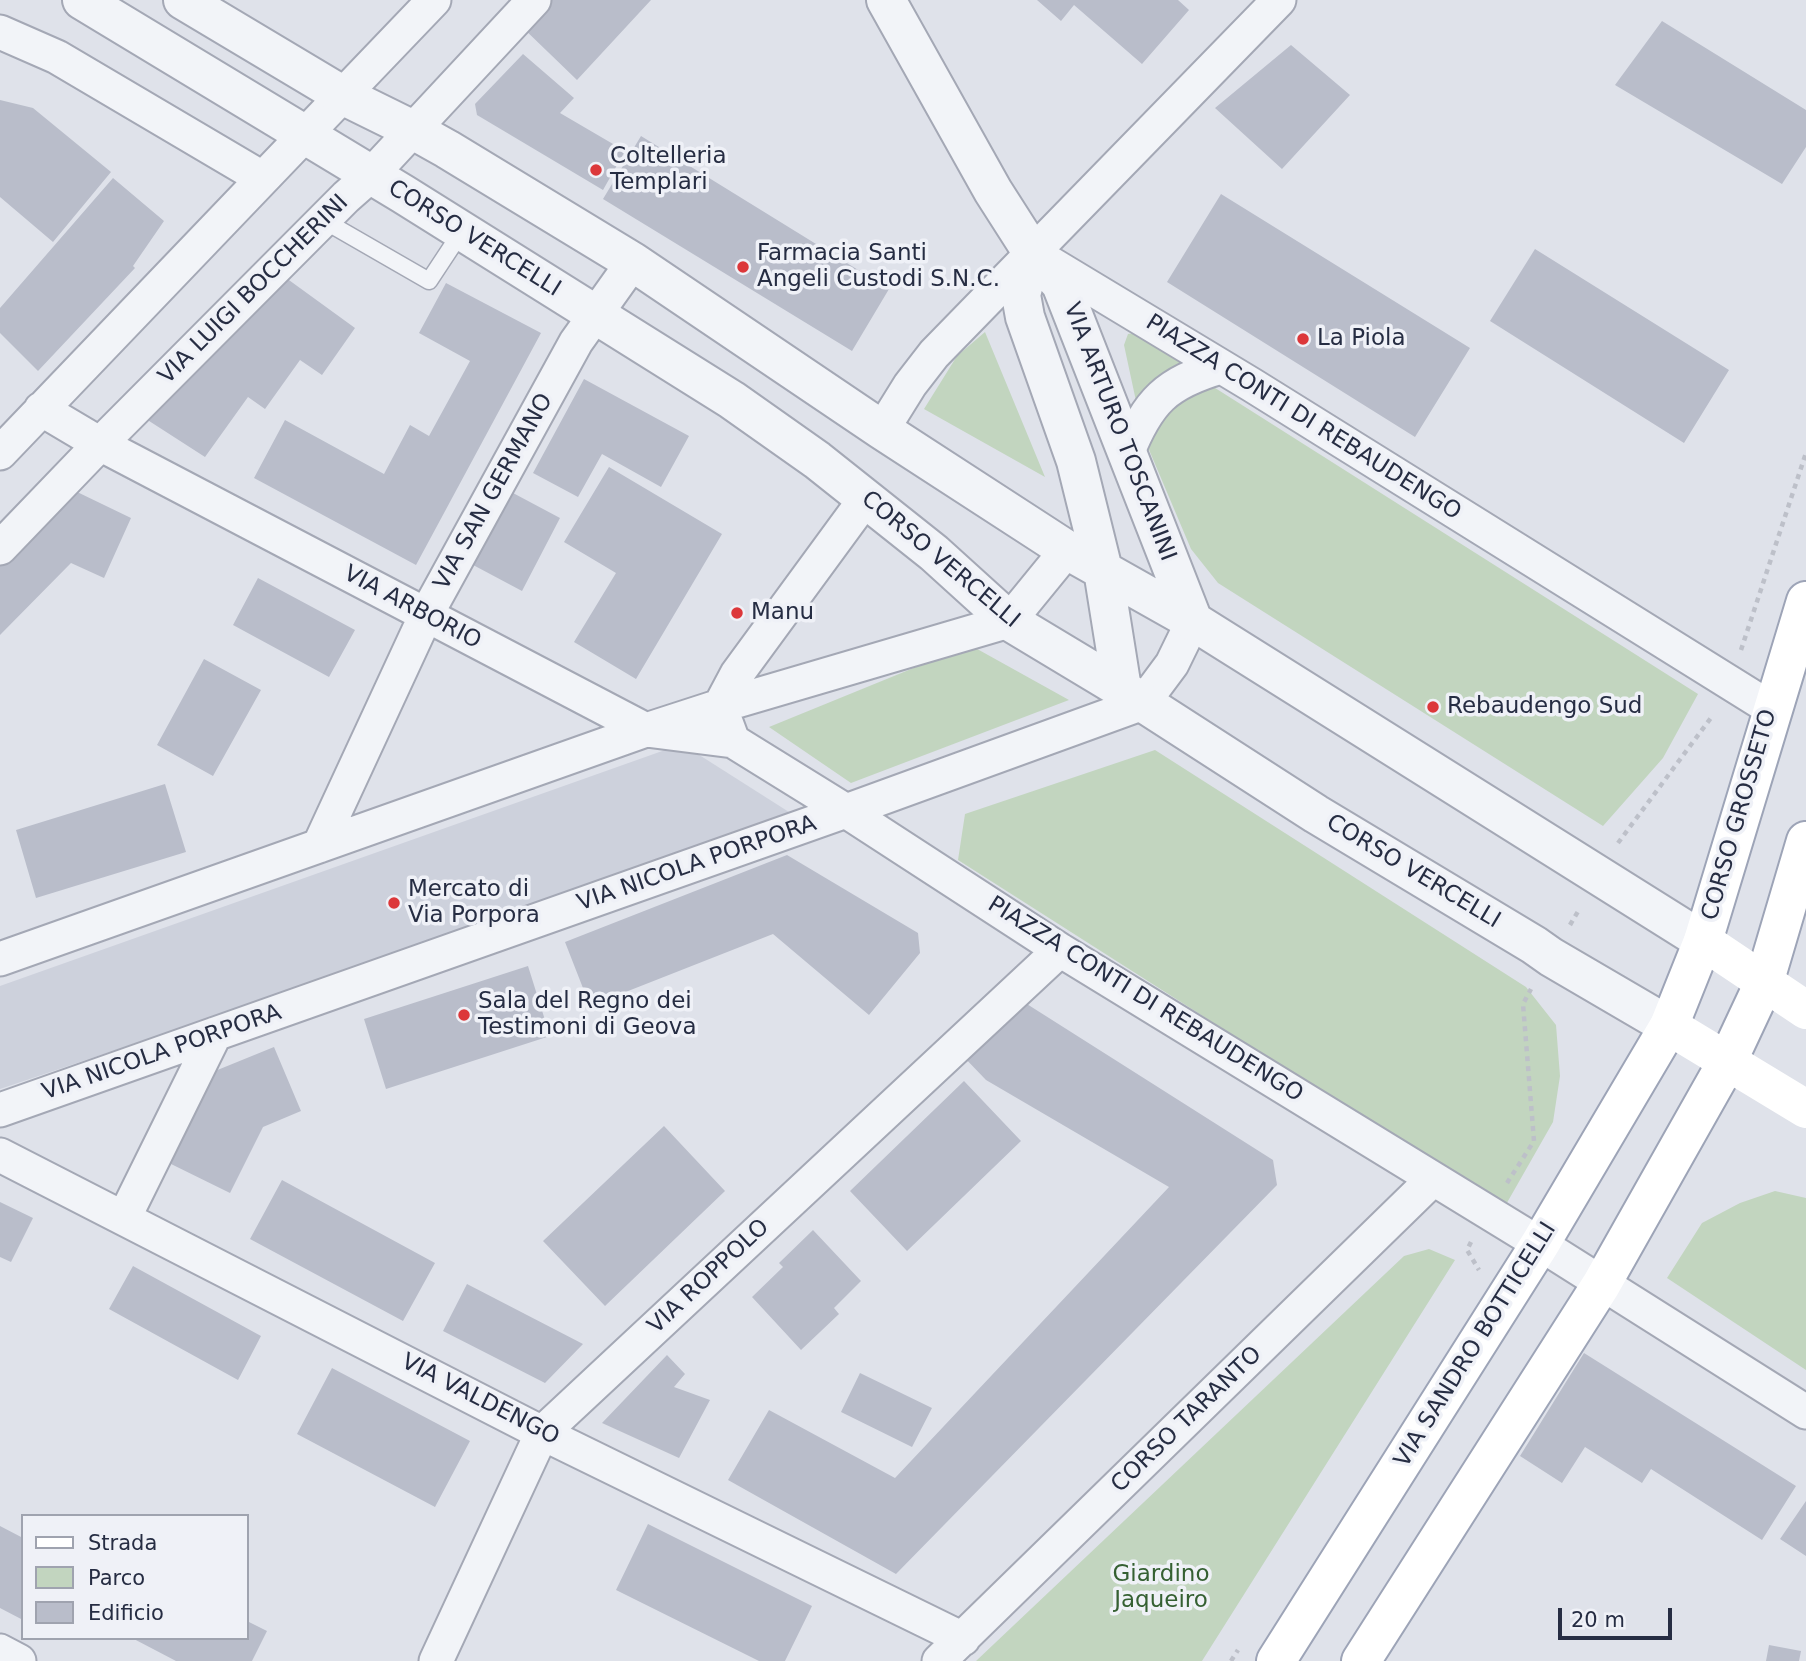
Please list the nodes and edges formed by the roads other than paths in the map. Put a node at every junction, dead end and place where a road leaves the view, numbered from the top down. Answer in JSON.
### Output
{"nodes":[{"id":1,"x":82,"y":0,"type":"edge"},
{"id":2,"x":183,"y":0,"type":"edge"},
{"id":3,"x":434,"y":0,"type":"edge"},
{"id":4,"x":534,"y":0,"type":"edge"},
{"id":5,"x":886,"y":0,"type":"edge"},
{"id":6,"x":1279,"y":0,"type":"edge"},
{"id":7,"x":0,"y":32,"type":"edge"},
{"id":8,"x":342,"y":95,"type":"junction"},
{"id":9,"x":413,"y":130,"type":"junction"},
{"id":10,"x":304,"y":134,"type":"junction"},
{"id":11,"x":371,"y":175,"type":"junction"},
{"id":12,"x":262,"y":178,"type":"junction"},
{"id":13,"x":323,"y":220,"type":"junction"},
{"id":14,"x":462,"y":231,"type":"junction"},
{"id":15,"x":1032,"y":252,"type":"junction"},
{"id":16,"x":633,"y":262,"type":"junction"},
{"id":17,"x":597,"y":315,"type":"junction"},
{"id":18,"x":1222,"y":367,"type":"junction"},
{"id":19,"x":41,"y":409,"type":"junction"},
{"id":20,"x":881,"y":430,"type":"junction"},
{"id":21,"x":100,"y":444,"type":"junction"},
{"id":22,"x":0,"y":453,"type":"edge"},
{"id":23,"x":1127,"y":454,"type":"junction"},
{"id":24,"x":866,"y":498,"type":"junction"},
{"id":25,"x":0,"y":548,"type":"edge"},
{"id":26,"x":1067,"y":550,"type":"junction"},
{"id":27,"x":1103,"y":570,"type":"junction"},
{"id":28,"x":1806,"y":601,"type":"edge"},
{"id":29,"x":426,"y":615,"type":"junction"},
{"id":30,"x":1009,"y":621,"type":"junction"},
{"id":31,"x":1193,"y":621,"type":"junction"},
{"id":32,"x":1133,"y":696,"type":"junction"},
{"id":33,"x":720,"y":706,"type":"junction"},
{"id":34,"x":1772,"y":709,"type":"junction"},
{"id":35,"x":646,"y":730,"type":"junction"},
{"id":36,"x":733,"y":741,"type":"junction"},
{"id":37,"x":846,"y":811,"type":"junction"},
{"id":38,"x":1806,"y":841,"type":"edge"},
{"id":39,"x":319,"y":846,"type":"junction"},
{"id":40,"x":1703,"y":941,"type":"junction"},
{"id":41,"x":1060,"y":950,"type":"junction"},
{"id":42,"x":0,"y":959,"type":"edge"},
{"id":43,"x":1764,"y":983,"type":"junction"},
{"id":44,"x":1806,"y":1010,"type":"edge"},
{"id":45,"x":1669,"y":1026,"type":"junction"},
{"id":46,"x":215,"y":1034,"type":"junction"},
{"id":47,"x":1727,"y":1062,"type":"junction"},
{"id":48,"x":1806,"y":1109,"type":"edge"},
{"id":49,"x":0,"y":1110,"type":"edge"},
{"id":50,"x":0,"y":1155,"type":"edge"},
{"id":51,"x":1433,"y":1179,"type":"junction"},
{"id":52,"x":124,"y":1218,"type":"junction"},
{"id":53,"x":1540,"y":1244,"type":"junction"},
{"id":54,"x":1601,"y":1284,"type":"junction"},
{"id":55,"x":1806,"y":1412,"type":"edge"},
{"id":56,"x":542,"y":1433,"type":"junction"},
{"id":57,"x":951,"y":1650,"type":"edge"},
{"id":58,"x":0,"y":1651,"type":"edge"},
{"id":59,"x":19,"y":1661,"type":"edge"},
{"id":60,"x":436,"y":1661,"type":"edge"},
{"id":61,"x":1276,"y":1661,"type":"edge"},
{"id":62,"x":1361,"y":1661,"type":"edge"}],
"edges":[{"from":1,"to":10,"type":"street","name":"CORSO VERCELLI"},
{"from":2,"to":8,"type":"street"},
{"from":3,"to":8,"type":"street"},
{"from":4,"to":9,"type":"street","name":"VIA LUIGI BOCCHERINI"},
{"from":5,"to":15,"type":"street","name":"VIA ARTURO TOSCANINI"},
{"from":6,"to":15,"type":"street"},
{"from":7,"to":12,"type":"street"},
{"from":8,"to":9,"type":"street"},
{"from":8,"to":10,"type":"street"},
{"from":9,"to":11,"type":"street","name":"VIA LUIGI BOCCHERINI"},
{"from":9,"to":16,"type":"street"},
{"from":10,"to":11,"type":"street","name":"CORSO VERCELLI"},
{"from":10,"to":12,"type":"street"},
{"from":11,"to":13,"type":"street","name":"VIA LUIGI BOCCHERINI"},
{"from":11,"to":14,"type":"street","name":"CORSO VERCELLI"},
{"from":12,"to":19,"type":"street"},
{"from":13,"to":14,"type":"lane"},
{"from":13,"to":21,"type":"street","name":"VIA LUIGI BOCCHERINI"},
{"from":14,"to":17,"type":"street","name":"CORSO VERCELLI"},
{"from":15,"to":18,"type":"street","name":"PIAZZA CONTI DI REBAUDENGO"},
{"from":15,"to":20,"type":"street"},
{"from":15,"to":23,"type":"street","name":"VIA ARTURO TOSCANINI"},
{"from":15,"to":27,"type":"street","name":"VIA ARTURO TOSCANINI"},
{"from":16,"to":17,"type":"street","name":"VIA SAN GERMANO"},
{"from":16,"to":20,"type":"street"},
{"from":17,"to":24,"type":"street","name":"CORSO VERCELLI"},
{"from":17,"to":29,"type":"street","name":"VIA SAN GERMANO"},
{"from":18,"to":23,"type":"street"},
{"from":18,"to":34,"type":"street","name":"PIAZZA CONTI DI REBAUDENGO"},
{"from":19,"to":21,"type":"street","name":"VIA ARBORIO"},
{"from":19,"to":22,"type":"street"},
{"from":20,"to":26,"type":"street"},
{"from":21,"to":25,"type":"street","name":"VIA LUIGI BOCCHERINI"},
{"from":21,"to":29,"type":"street","name":"VIA ARBORIO"},
{"from":23,"to":31,"type":"street","name":"VIA ARTURO TOSCANINI"},
{"from":24,"to":30,"type":"street","name":"CORSO VERCELLI"},
{"from":24,"to":33,"type":"street"},
{"from":26,"to":27,"type":"street"},
{"from":26,"to":30,"type":"street"},
{"from":27,"to":31,"type":"street"},
{"from":27,"to":32,"type":"street","name":"VIA ARTURO TOSCANINI"},
{"from":28,"to":34,"type":"main road","name":"CORSO GROSSETO"},
{"from":29,"to":35,"type":"street","name":"VIA ARBORIO"},
{"from":29,"to":39,"type":"street","name":"VIA SAN GERMANO"},
{"from":30,"to":32,"type":"street","name":"CORSO VERCELLI"},
{"from":30,"to":33,"type":"street"},
{"from":31,"to":32,"type":"street"},
{"from":31,"to":40,"type":"street"},
{"from":32,"to":37,"type":"street","name":"VIA NICOLA PORPORA"},
{"from":32,"to":45,"type":"street","name":"CORSO VERCELLI"},
{"from":33,"to":35,"type":"street"},
{"from":33,"to":36,"type":"street"},
{"from":34,"to":40,"type":"main road","name":"CORSO GROSSETO"},
{"from":35,"to":36,"type":"street","name":"VIA ARBORIO"},
{"from":35,"to":39,"type":"street"},
{"from":36,"to":37,"type":"street","name":"PIAZZA CONTI DI REBAUDENGO"},
{"from":37,"to":41,"type":"street","name":"PIAZZA CONTI DI REBAUDENGO"},
{"from":37,"to":46,"type":"street","name":"VIA NICOLA PORPORA"},
{"from":38,"to":43,"type":"main road"},
{"from":39,"to":42,"type":"street"},
{"from":40,"to":43,"type":"main road"},
{"from":40,"to":45,"type":"main road","name":"CORSO GROSSETO"},
{"from":41,"to":51,"type":"street","name":"PIAZZA CONTI DI REBAUDENGO"},
{"from":41,"to":56,"type":"street","name":"VIA ROPPOLO"},
{"from":43,"to":44,"type":"main road"},
{"from":43,"to":47,"type":"main road"},
{"from":45,"to":47,"type":"main road","name":"CORSO VERCELLI"},
{"from":45,"to":53,"type":"main road","name":"VIA SANDRO BOTTICELLI"},
{"from":46,"to":49,"type":"street","name":"VIA NICOLA PORPORA"},
{"from":46,"to":52,"type":"street"},
{"from":47,"to":48,"type":"main road","name":"CORSO VERCELLI"},
{"from":47,"to":54,"type":"main road"},
{"from":50,"to":52,"type":"street","name":"VIA VALDENGO"},
{"from":51,"to":53,"type":"street","name":"PIAZZA CONTI DI REBAUDENGO"},
{"from":51,"to":57,"type":"street","name":"CORSO TARANTO"},
{"from":52,"to":56,"type":"street","name":"VIA VALDENGO"},
{"from":53,"to":54,"type":"street","name":"PIAZZA CONTI DI REBAUDENGO"},
{"from":53,"to":61,"type":"main road","name":"VIA SANDRO BOTTICELLI"},
{"from":54,"to":55,"type":"street","name":"PIAZZA CONTI DI REBAUDENGO"},
{"from":54,"to":62,"type":"main road"},
{"from":56,"to":57,"type":"street","name":"VIA VALDENGO"},
{"from":56,"to":60,"type":"street","name":"VIA ROPPOLO"},
{"from":58,"to":59,"type":"street"}]}
